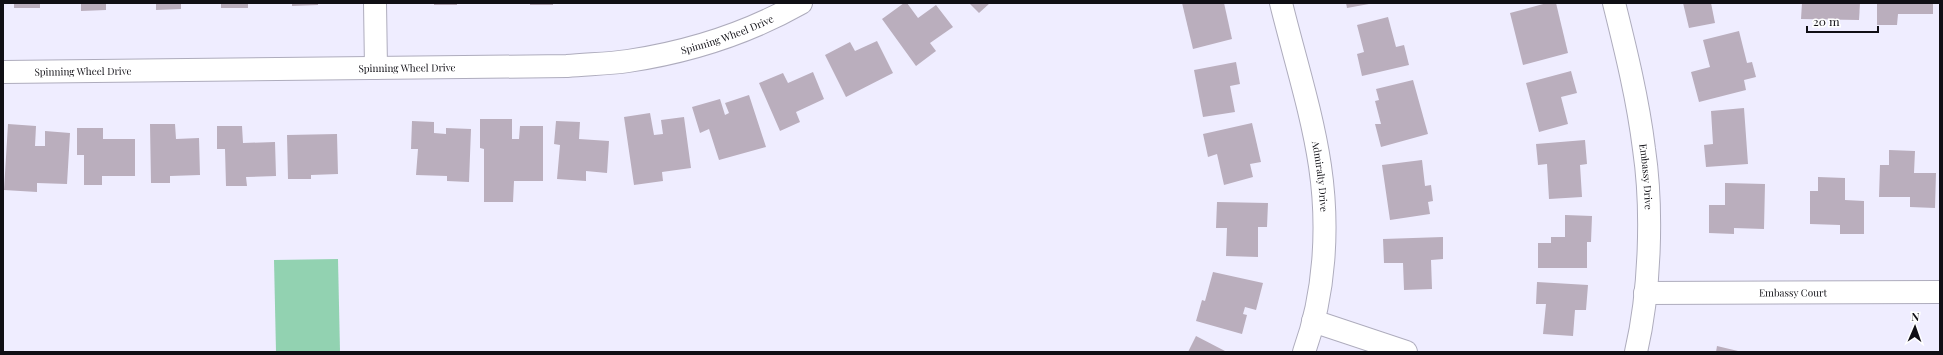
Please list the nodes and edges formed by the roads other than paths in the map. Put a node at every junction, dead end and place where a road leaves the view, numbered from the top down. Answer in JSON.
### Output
{"nodes":[{"id":1,"x":375,"y":3,"type":"edge"},
{"id":2,"x":801,"y":3,"type":"edge"},
{"id":3,"x":1281,"y":3,"type":"edge"},
{"id":4,"x":1614,"y":3,"type":"edge"},
{"id":5,"x":376,"y":68,"type":"junction"},
{"id":6,"x":3,"y":72,"type":"edge"},
{"id":7,"x":1645,"y":292,"type":"junction"},
{"id":8,"x":1940,"y":292,"type":"edge"},
{"id":9,"x":1313,"y":321,"type":"junction"},
{"id":10,"x":1304,"y":352,"type":"edge"},
{"id":11,"x":1406,"y":352,"type":"edge"},
{"id":12,"x":1636,"y":352,"type":"edge"}],
"edges":[{"from":1,"to":5,"type":"street"},
{"from":2,"to":5,"type":"street","name":"Spinning Wheel Drive"},
{"from":3,"to":9,"type":"street","name":"Admiralty Drive"},
{"from":4,"to":7,"type":"street","name":"Embassy Drive"},
{"from":5,"to":6,"type":"street","name":"Spinning Wheel Drive"},
{"from":7,"to":8,"type":"street","name":"Embassy Court"},
{"from":7,"to":12,"type":"street","name":"Embassy Drive"},
{"from":9,"to":10,"type":"street","name":"Admiralty Drive"},
{"from":9,"to":11,"type":"street"}]}
